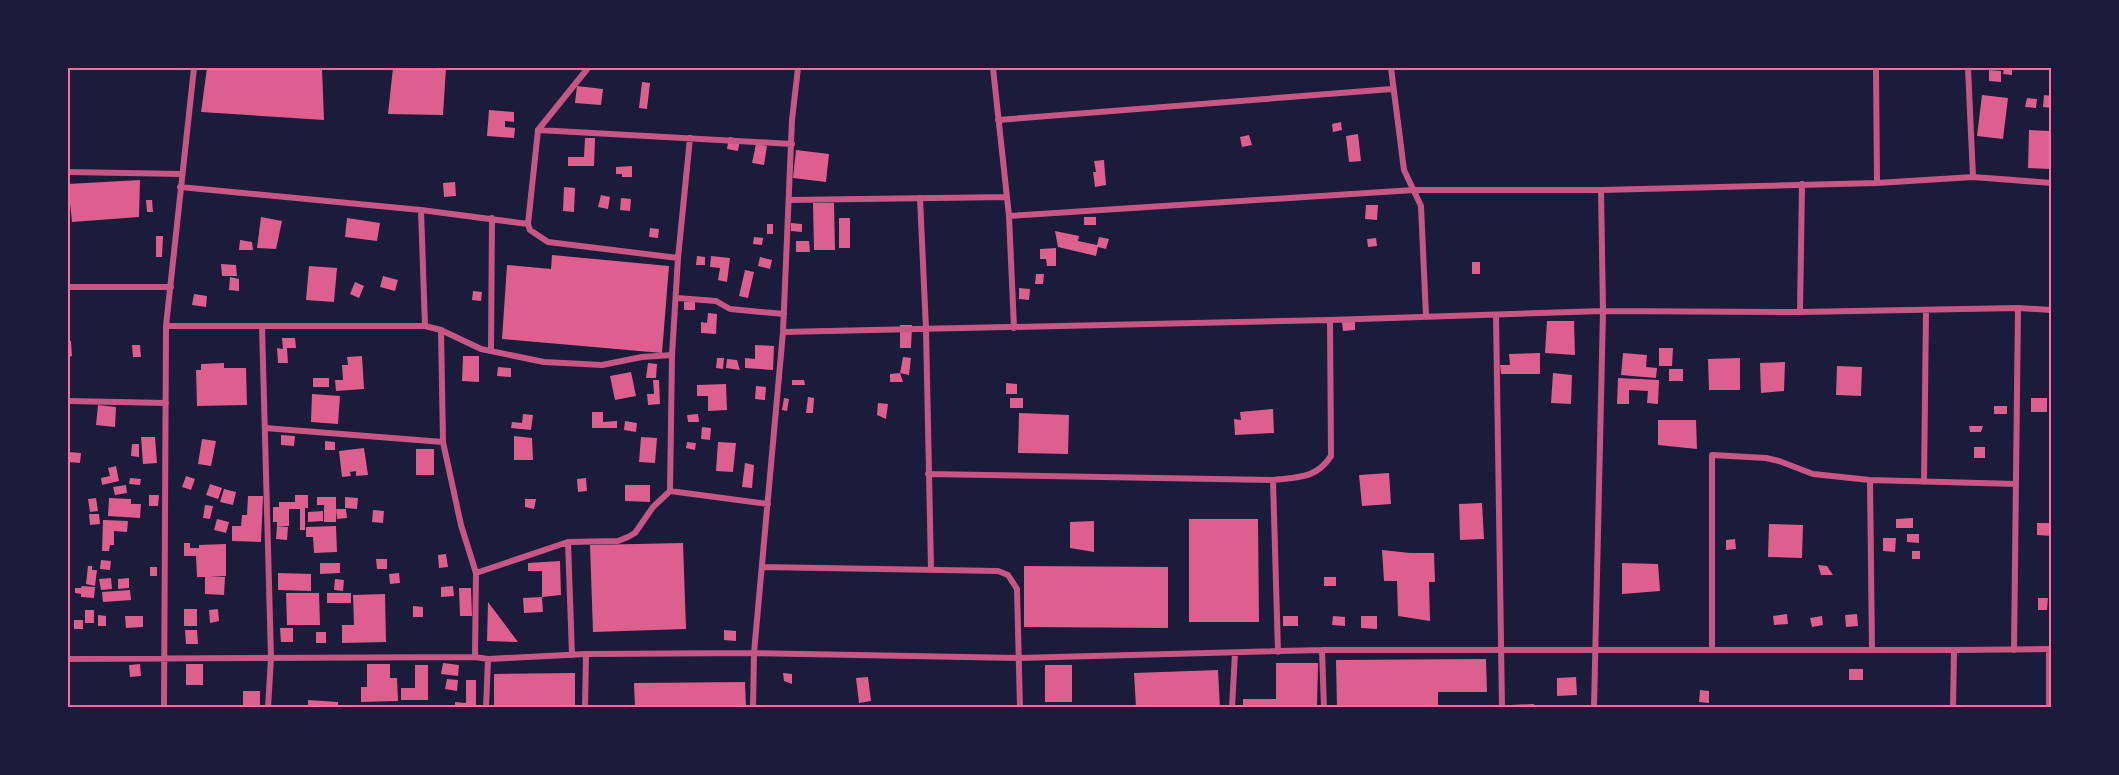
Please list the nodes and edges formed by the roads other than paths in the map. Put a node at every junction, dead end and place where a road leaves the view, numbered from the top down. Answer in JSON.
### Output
{"nodes":[{"id":1,"x":194,"y":68,"type":"edge"},
{"id":2,"x":588,"y":68,"type":"edge"},
{"id":3,"x":798,"y":68,"type":"edge"},
{"id":4,"x":993,"y":68,"type":"edge"},
{"id":5,"x":1391,"y":68,"type":"edge"},
{"id":6,"x":1876,"y":68,"type":"edge"},
{"id":7,"x":1968,"y":68,"type":"edge"},
{"id":8,"x":1392,"y":89,"type":"junction"},
{"id":9,"x":998,"y":120,"type":"junction"},
{"id":10,"x":538,"y":130,"type":"junction"},
{"id":11,"x":690,"y":138,"type":"junction"},
{"id":12,"x":792,"y":144,"type":"junction"},
{"id":13,"x":68,"y":172,"type":"edge"},
{"id":14,"x":182,"y":174,"type":"junction"},
{"id":15,"x":1973,"y":177,"type":"junction"},
{"id":16,"x":1877,"y":183,"type":"junction"},
{"id":17,"x":2052,"y":183,"type":"edge"},
{"id":18,"x":1802,"y":184,"type":"junction"},
{"id":19,"x":180,"y":187,"type":"junction"},
{"id":20,"x":1414,"y":190,"type":"junction"},
{"id":21,"x":1601,"y":190,"type":"junction"},
{"id":22,"x":1007,"y":197,"type":"junction"},
{"id":23,"x":920,"y":198,"type":"junction"},
{"id":24,"x":789,"y":200,"type":"junction"},
{"id":25,"x":421,"y":210,"type":"junction"},
{"id":26,"x":1009,"y":216,"type":"junction"},
{"id":27,"x":492,"y":218,"type":"junction"},
{"id":28,"x":528,"y":225,"type":"junction"},
{"id":29,"x":678,"y":258,"type":"junction"},
{"id":30,"x":68,"y":287,"type":"edge"},
{"id":31,"x":171,"y":287,"type":"junction"},
{"id":32,"x":677,"y":298,"type":"junction"},
{"id":33,"x":2018,"y":308,"type":"junction"},
{"id":34,"x":1926,"y":310,"type":"junction"},
{"id":35,"x":2052,"y":310,"type":"edge"},
{"id":36,"x":1603,"y":311,"type":"junction"},
{"id":37,"x":1800,"y":312,"type":"junction"},
{"id":38,"x":784,"y":314,"type":"junction"},
{"id":39,"x":1426,"y":315,"type":"junction"},
{"id":40,"x":1496,"y":315,"type":"junction"},
{"id":41,"x":1330,"y":320,"type":"junction"},
{"id":42,"x":166,"y":326,"type":"junction"},
{"id":43,"x":262,"y":326,"type":"junction"},
{"id":44,"x":425,"y":326,"type":"junction"},
{"id":45,"x":1014,"y":328,"type":"junction"},
{"id":46,"x":926,"y":329,"type":"junction"},
{"id":47,"x":441,"y":330,"type":"junction"},
{"id":48,"x":783,"y":332,"type":"junction"},
{"id":49,"x":491,"y":351,"type":"junction"},
{"id":50,"x":672,"y":355,"type":"junction"},
{"id":51,"x":68,"y":401,"type":"edge"},
{"id":52,"x":166,"y":403,"type":"junction"},
{"id":53,"x":265,"y":428,"type":"junction"},
{"id":54,"x":443,"y":442,"type":"junction"},
{"id":55,"x":928,"y":474,"type":"junction"},
{"id":56,"x":1273,"y":480,"type":"junction"},
{"id":57,"x":1870,"y":480,"type":"junction"},
{"id":58,"x":1924,"y":482,"type":"junction"},
{"id":59,"x":2016,"y":484,"type":"junction"},
{"id":60,"x":670,"y":491,"type":"junction"},
{"id":61,"x":768,"y":504,"type":"junction"},
{"id":62,"x":568,"y":542,"type":"junction"},
{"id":63,"x":762,"y":567,"type":"junction"},
{"id":64,"x":931,"y":569,"type":"junction"},
{"id":65,"x":476,"y":573,"type":"junction"},
{"id":66,"x":2050,"y":649,"type":"edge"},
{"id":67,"x":1322,"y":650,"type":"junction"},
{"id":68,"x":1500,"y":650,"type":"junction"},
{"id":69,"x":1594,"y":650,"type":"junction"},
{"id":70,"x":1712,"y":650,"type":"junction"},
{"id":71,"x":1872,"y":650,"type":"junction"},
{"id":72,"x":1953,"y":650,"type":"junction"},
{"id":73,"x":2014,"y":650,"type":"junction"},
{"id":74,"x":1278,"y":652,"type":"junction"},
{"id":75,"x":754,"y":653,"type":"junction"},
{"id":76,"x":1235,"y":653,"type":"junction"},
{"id":77,"x":586,"y":654,"type":"junction"},
{"id":78,"x":572,"y":655,"type":"junction"},
{"id":79,"x":475,"y":657,"type":"junction"},
{"id":80,"x":68,"y":658,"type":"edge"},
{"id":81,"x":271,"y":658,"type":"junction"},
{"id":82,"x":1019,"y":658,"type":"junction"},
{"id":83,"x":164,"y":659,"type":"junction"},
{"id":84,"x":488,"y":659,"type":"junction"},
{"id":85,"x":164,"y":708,"type":"edge"},
{"id":86,"x":268,"y":708,"type":"edge"},
{"id":87,"x":486,"y":708,"type":"edge"},
{"id":88,"x":585,"y":708,"type":"edge"},
{"id":89,"x":753,"y":708,"type":"edge"},
{"id":90,"x":1020,"y":708,"type":"edge"},
{"id":91,"x":1232,"y":708,"type":"edge"},
{"id":92,"x":1324,"y":708,"type":"edge"},
{"id":93,"x":1502,"y":708,"type":"edge"},
{"id":94,"x":1594,"y":708,"type":"edge"},
{"id":95,"x":1953,"y":708,"type":"edge"},
{"id":96,"x":2049,"y":708,"type":"edge"}],
"edges":[{"from":1,"to":14,"type":"street"},
{"from":2,"to":10,"type":"street"},
{"from":3,"to":12,"type":"street"},
{"from":4,"to":9,"type":"street"},
{"from":5,"to":8,"type":"street"},
{"from":6,"to":16,"type":"street"},
{"from":7,"to":15,"type":"street"},
{"from":8,"to":9,"type":"street"},
{"from":8,"to":20,"type":"street"},
{"from":9,"to":22,"type":"street"},
{"from":10,"to":11,"type":"street"},
{"from":10,"to":28,"type":"street"},
{"from":11,"to":12,"type":"street"},
{"from":11,"to":29,"type":"street"},
{"from":12,"to":24,"type":"street"},
{"from":13,"to":14,"type":"street"},
{"from":14,"to":19,"type":"street"},
{"from":15,"to":16,"type":"street"},
{"from":15,"to":17,"type":"street"},
{"from":16,"to":18,"type":"street"},
{"from":18,"to":21,"type":"street"},
{"from":18,"to":37,"type":"street"},
{"from":19,"to":25,"type":"street"},
{"from":19,"to":31,"type":"street"},
{"from":20,"to":21,"type":"street"},
{"from":20,"to":26,"type":"street"},
{"from":20,"to":39,"type":"street"},
{"from":21,"to":36,"type":"street"},
{"from":22,"to":23,"type":"street"},
{"from":22,"to":26,"type":"street"},
{"from":23,"to":24,"type":"street"},
{"from":23,"to":46,"type":"street"},
{"from":24,"to":38,"type":"street"},
{"from":25,"to":27,"type":"street"},
{"from":25,"to":44,"type":"street"},
{"from":26,"to":45,"type":"street"},
{"from":27,"to":28,"type":"street"},
{"from":27,"to":49,"type":"street"},
{"from":28,"to":29,"type":"street"},
{"from":29,"to":32,"type":"street"},
{"from":30,"to":31,"type":"street"},
{"from":31,"to":42,"type":"street"},
{"from":32,"to":38,"type":"street"},
{"from":32,"to":50,"type":"street"},
{"from":33,"to":34,"type":"street"},
{"from":33,"to":35,"type":"street"},
{"from":33,"to":59,"type":"street"},
{"from":34,"to":37,"type":"street"},
{"from":34,"to":58,"type":"street"},
{"from":36,"to":37,"type":"street"},
{"from":36,"to":40,"type":"street"},
{"from":36,"to":69,"type":"street"},
{"from":38,"to":48,"type":"street"},
{"from":39,"to":40,"type":"street"},
{"from":39,"to":41,"type":"street"},
{"from":40,"to":68,"type":"street"},
{"from":41,"to":45,"type":"street"},
{"from":41,"to":56,"type":"street"},
{"from":42,"to":43,"type":"street"},
{"from":42,"to":52,"type":"street"},
{"from":43,"to":44,"type":"street"},
{"from":43,"to":53,"type":"street"},
{"from":44,"to":47,"type":"street"},
{"from":45,"to":46,"type":"street"},
{"from":46,"to":48,"type":"street"},
{"from":46,"to":55,"type":"street"},
{"from":47,"to":49,"type":"street"},
{"from":47,"to":54,"type":"street"},
{"from":48,"to":61,"type":"street"},
{"from":49,"to":50,"type":"street"},
{"from":50,"to":60,"type":"street"},
{"from":51,"to":52,"type":"street"},
{"from":52,"to":83,"type":"street"},
{"from":53,"to":54,"type":"street"},
{"from":53,"to":81,"type":"street"},
{"from":54,"to":65,"type":"street"},
{"from":55,"to":56,"type":"street"},
{"from":55,"to":64,"type":"street"},
{"from":56,"to":74,"type":"street"},
{"from":57,"to":58,"type":"street"},
{"from":57,"to":70,"type":"street"},
{"from":57,"to":71,"type":"street"},
{"from":58,"to":59,"type":"street"},
{"from":59,"to":73,"type":"street"},
{"from":60,"to":61,"type":"street"},
{"from":60,"to":62,"type":"street"},
{"from":61,"to":63,"type":"street"},
{"from":62,"to":65,"type":"street"},
{"from":62,"to":78,"type":"street"},
{"from":63,"to":64,"type":"street"},
{"from":63,"to":75,"type":"street"},
{"from":64,"to":82,"type":"street"},
{"from":65,"to":79,"type":"street"},
{"from":66,"to":73,"type":"street"},
{"from":66,"to":96,"type":"street"},
{"from":67,"to":68,"type":"street"},
{"from":67,"to":74,"type":"street"},
{"from":67,"to":92,"type":"street"},
{"from":68,"to":69,"type":"street"},
{"from":68,"to":93,"type":"street"},
{"from":69,"to":70,"type":"street"},
{"from":69,"to":94,"type":"street"},
{"from":70,"to":71,"type":"street"},
{"from":71,"to":72,"type":"street"},
{"from":72,"to":73,"type":"street"},
{"from":72,"to":95,"type":"street"},
{"from":74,"to":76,"type":"street"},
{"from":75,"to":77,"type":"street"},
{"from":75,"to":82,"type":"street"},
{"from":75,"to":89,"type":"street"},
{"from":76,"to":82,"type":"street"},
{"from":76,"to":91,"type":"street"},
{"from":77,"to":78,"type":"street"},
{"from":77,"to":88,"type":"street"},
{"from":78,"to":84,"type":"street"},
{"from":79,"to":81,"type":"street"},
{"from":79,"to":84,"type":"street"},
{"from":80,"to":83,"type":"street"},
{"from":81,"to":83,"type":"street"},
{"from":81,"to":86,"type":"street"},
{"from":82,"to":90,"type":"street"},
{"from":83,"to":85,"type":"street"},
{"from":84,"to":87,"type":"street"}]}
